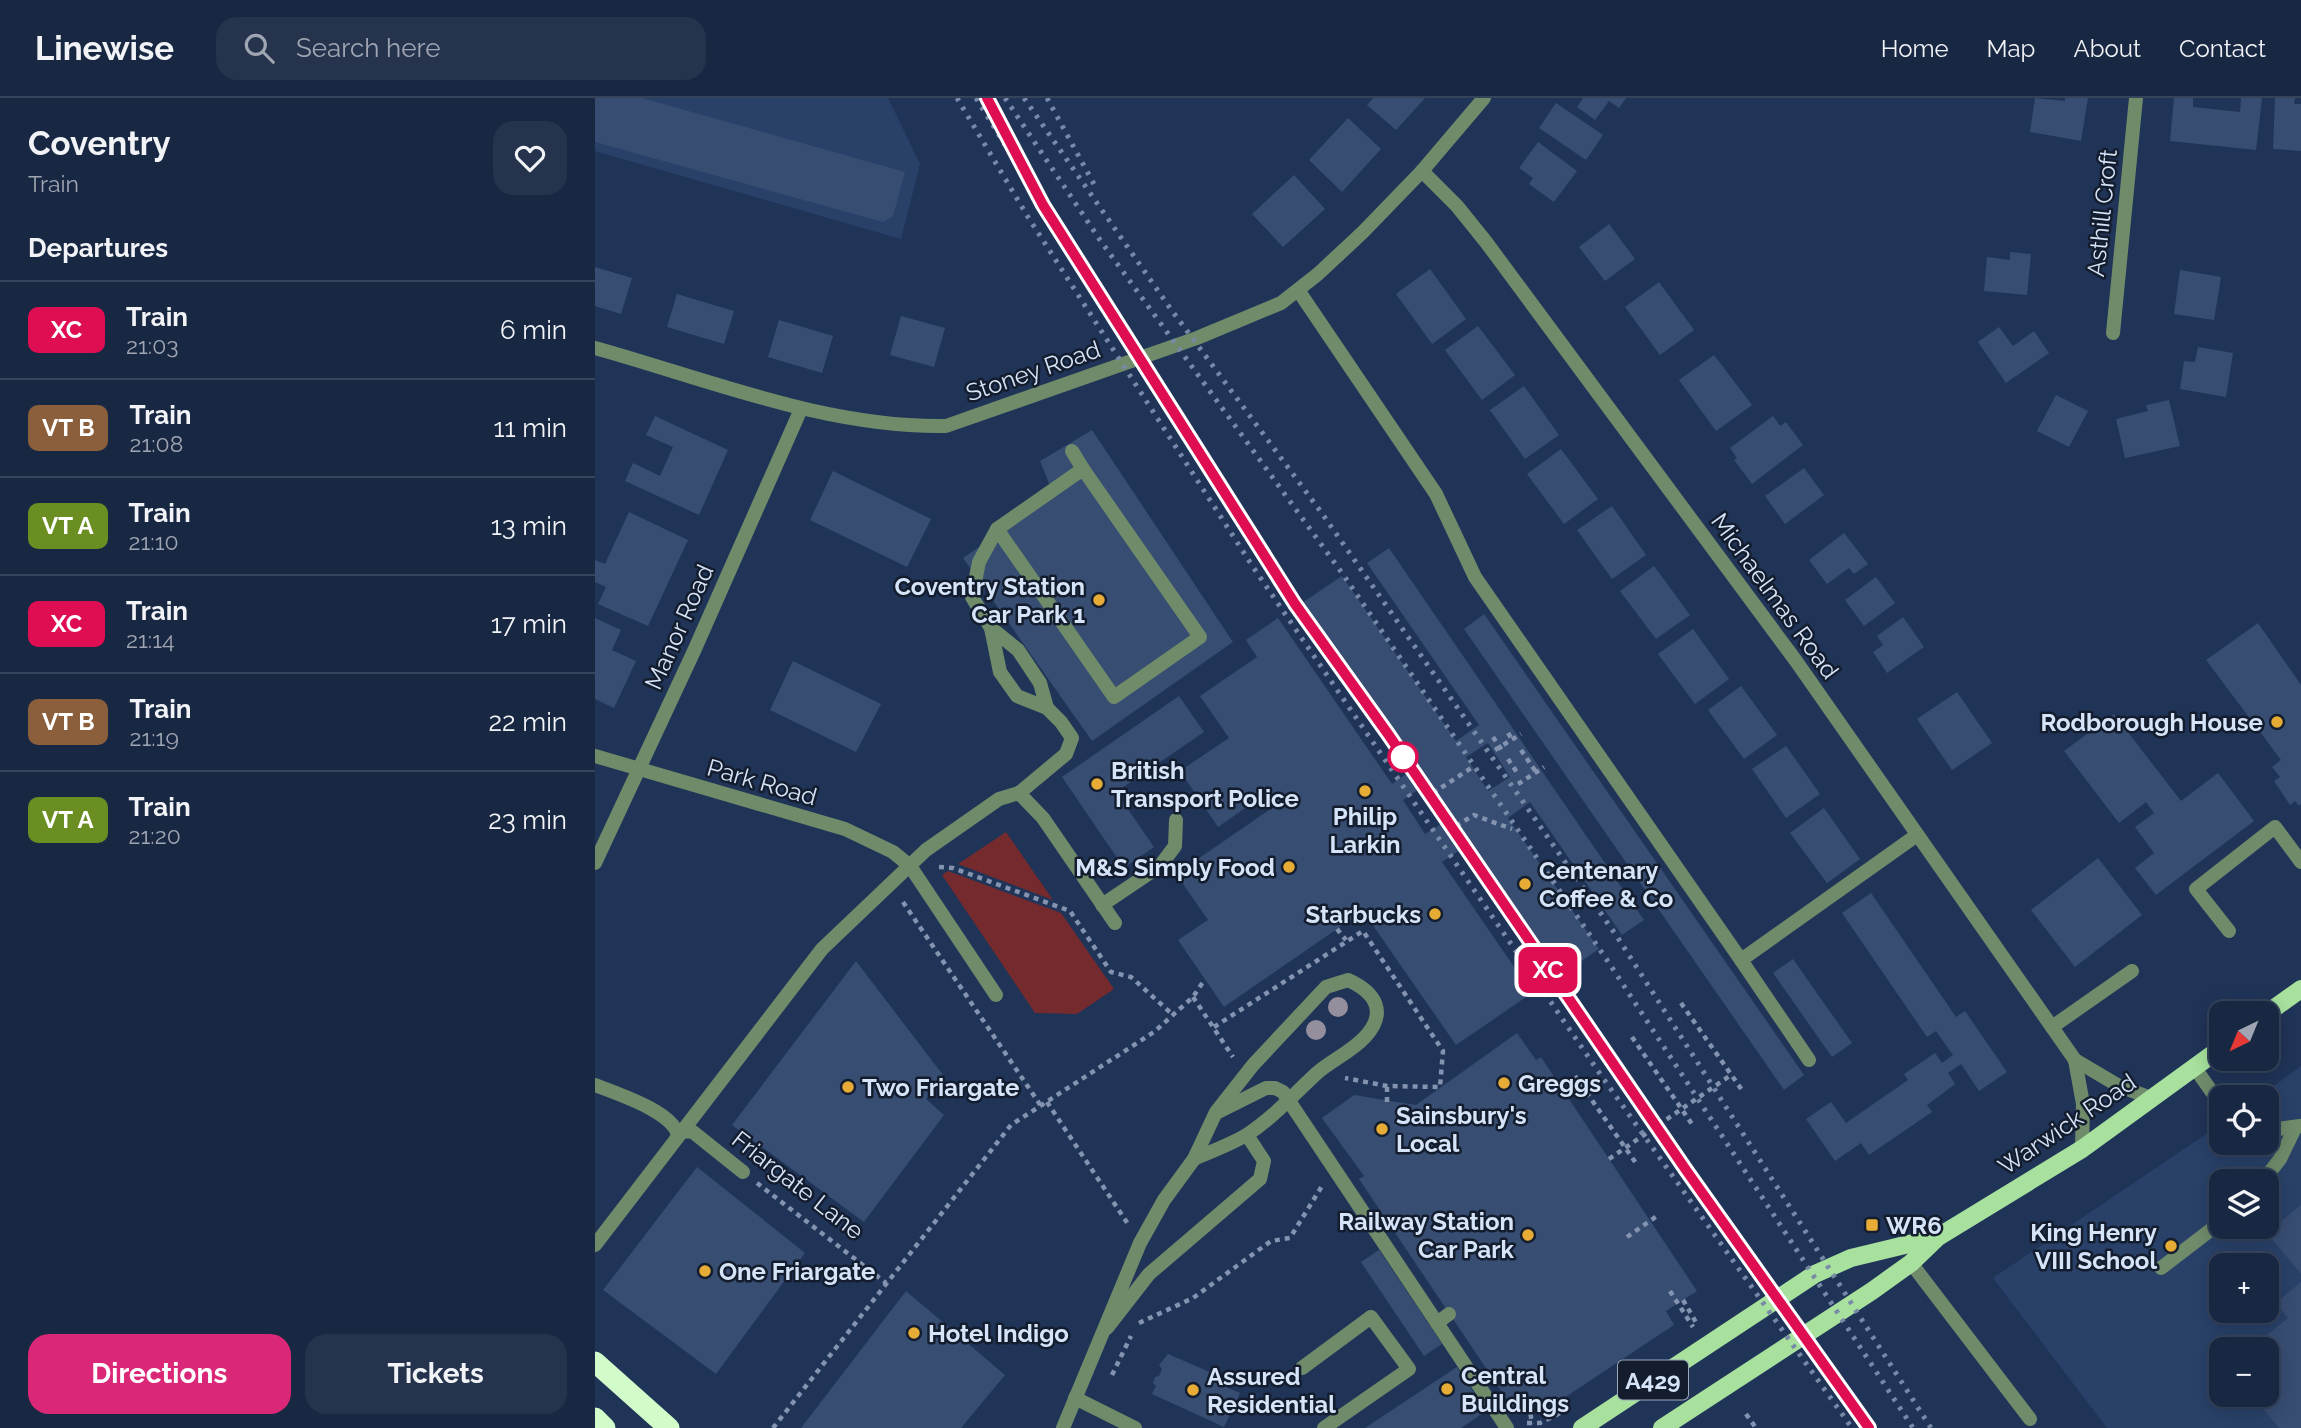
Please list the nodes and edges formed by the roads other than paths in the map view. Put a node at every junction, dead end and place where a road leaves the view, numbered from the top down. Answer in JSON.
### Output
{"nodes":[{"id":1,"x":1484,"y":98,"type":"edge"},
{"id":2,"x":2136,"y":98,"type":"edge"},
{"id":3,"x":1422,"y":170,"type":"junction"},
{"id":4,"x":1299,"y":290,"type":"junction"},
{"id":5,"x":2113,"y":333,"type":"dead end"},
{"id":6,"x":595,"y":348,"type":"edge"},
{"id":7,"x":801,"y":409,"type":"junction"},
{"id":8,"x":1072,"y":451,"type":"dead end"},
{"id":9,"x":1083,"y":470,"type":"junction"},
{"id":10,"x":997,"y":529,"type":"junction"},
{"id":11,"x":991,"y":628,"type":"junction"},
{"id":12,"x":1047,"y":708,"type":"junction"},
{"id":13,"x":595,"y":756,"type":"edge"},
{"id":14,"x":639,"y":768,"type":"junction"},
{"id":15,"x":1019,"y":793,"type":"junction"},
{"id":16,"x":1176,"y":820,"type":"dead end"},
{"id":17,"x":1917,"y":835,"type":"junction"},
{"id":18,"x":2301,"y":862,"type":"edge"},
{"id":19,"x":595,"y":863,"type":"edge"},
{"id":20,"x":910,"y":866,"type":"junction"},
{"id":21,"x":1102,"y":905,"type":"junction"},
{"id":22,"x":1115,"y":923,"type":"dead end"},
{"id":23,"x":2229,"y":931,"type":"dead end"},
{"id":24,"x":1741,"y":960,"type":"junction"},
{"id":25,"x":2132,"y":971,"type":"dead end"},
{"id":26,"x":2301,"y":989,"type":"edge"},
{"id":27,"x":996,"y":995,"type":"dead end"},
{"id":28,"x":2279,"y":1005,"type":"edge"},
{"id":29,"x":2052,"y":1027,"type":"junction"},
{"id":30,"x":2209,"y":1057,"type":"edge"},
{"id":31,"x":1809,"y":1060,"type":"dead end"},
{"id":32,"x":2075,"y":1060,"type":"junction"},
{"id":33,"x":2195,"y":1068,"type":"junction"},
{"id":34,"x":595,"y":1085,"type":"edge"},
{"id":35,"x":2209,"y":1088,"type":"edge"},
{"id":36,"x":2151,"y":1098,"type":"junction"},
{"id":37,"x":1290,"y":1100,"type":"junction"},
{"id":38,"x":1216,"y":1112,"type":"junction"},
{"id":39,"x":2298,"y":1127,"type":"edge"},
{"id":40,"x":2279,"y":1128,"type":"edge"},
{"id":41,"x":678,"y":1135,"type":"junction"},
{"id":42,"x":1247,"y":1135,"type":"junction"},
{"id":43,"x":2082,"y":1149,"type":"junction"},
{"id":44,"x":1194,"y":1159,"type":"junction"},
{"id":45,"x":2272,"y":1169,"type":"edge"},
{"id":46,"x":743,"y":1172,"type":"road end"},
{"id":47,"x":2209,"y":1231,"type":"edge"},
{"id":48,"x":1938,"y":1237,"type":"junction"},
{"id":49,"x":595,"y":1245,"type":"edge"},
{"id":50,"x":1911,"y":1263,"type":"junction"},
{"id":51,"x":2161,"y":1268,"type":"dead end"},
{"id":52,"x":1452,"y":1317,"type":"dead end"},
{"id":53,"x":1439,"y":1326,"type":"junction"},
{"id":54,"x":1103,"y":1334,"type":"junction"},
{"id":55,"x":1475,"y":1352,"type":"dead end"},
{"id":56,"x":595,"y":1362,"type":"edge"},
{"id":57,"x":1302,"y":1368,"type":"dead end"},
{"id":58,"x":1467,"y":1368,"type":"junction"},
{"id":59,"x":1075,"y":1398,"type":"junction"},
{"id":60,"x":595,"y":1418,"type":"edge"},
{"id":61,"x":2031,"y":1419,"type":"dead end"},
{"id":62,"x":1505,"y":1426,"type":"edge"},
{"id":63,"x":605,"y":1428,"type":"edge"},
{"id":64,"x":669,"y":1428,"type":"edge"},
{"id":65,"x":1063,"y":1428,"type":"edge"},
{"id":66,"x":1135,"y":1428,"type":"edge"},
{"id":67,"x":1324,"y":1428,"type":"edge"},
{"id":68,"x":1582,"y":1428,"type":"edge"},
{"id":69,"x":1662,"y":1428,"type":"edge"}],
"edges":[{"from":1,"to":3,"type":"street","name":"Stoney Road"},
{"from":2,"to":5,"type":"street","name":"Asthill Croft"},
{"from":3,"to":4,"type":"street","name":"Stoney Road"},
{"from":3,"to":17,"type":"street","name":"Michaelmas Road"},
{"from":4,"to":7,"type":"street","name":"Stoney Road"},
{"from":4,"to":24,"type":"street"},
{"from":6,"to":7,"type":"street","name":"Stoney Road"},
{"from":7,"to":14,"type":"street","name":"Manor Road"},
{"from":8,"to":9,"type":"street"},
{"from":9,"to":10,"type":"street"},
{"from":9,"to":10,"type":"street"},
{"from":10,"to":11,"type":"street"},
{"from":11,"to":12,"type":"street"},
{"from":11,"to":12,"type":"street"},
{"from":12,"to":15,"type":"street"},
{"from":13,"to":14,"type":"street","name":"Park Road"},
{"from":14,"to":19,"type":"street","name":"Manor Road"},
{"from":14,"to":20,"type":"street","name":"Park Road"},
{"from":15,"to":20,"type":"street"},
{"from":15,"to":21,"type":"street"},
{"from":16,"to":21,"type":"street"},
{"from":17,"to":24,"type":"street"},
{"from":17,"to":29,"type":"street","name":"Michaelmas Road"},
{"from":18,"to":23,"type":"street"},
{"from":20,"to":27,"type":"street"},
{"from":20,"to":41,"type":"street"},
{"from":21,"to":22,"type":"street"},
{"from":24,"to":31,"type":"street"},
{"from":25,"to":29,"type":"street"},
{"from":26,"to":28,"type":"main road"},
{"from":29,"to":32,"type":"street","name":"Michaelmas Road"},
{"from":30,"to":33,"type":"main road","name":"Warwick Road","number":"A429"},
{"from":32,"to":36,"type":"street","name":"Michaelmas Road"},
{"from":32,"to":43,"type":"street","name":"Michaelmas Road"},
{"from":33,"to":35,"type":"street"},
{"from":33,"to":36,"type":"main road","name":"Warwick Road","number":"A429"},
{"from":34,"to":41,"type":"street"},
{"from":36,"to":43,"type":"main road","name":"Warwick Road","number":"A429"},
{"from":37,"to":38,"type":"street"},
{"from":37,"to":38,"type":"street"},
{"from":37,"to":42,"type":"street"},
{"from":37,"to":53,"type":"street"},
{"from":38,"to":44,"type":"street"},
{"from":39,"to":40,"type":"street"},
{"from":39,"to":45,"type":"street"},
{"from":41,"to":46,"type":"street","name":"Friargate Lane"},
{"from":41,"to":49,"type":"street"},
{"from":42,"to":44,"type":"street"},
{"from":42,"to":54,"type":"street"},
{"from":43,"to":48,"type":"main road","name":"Warwick Road","number":"A429"},
{"from":44,"to":54,"type":"street"},
{"from":47,"to":51,"type":"street"},
{"from":48,"to":50,"type":"main road","name":"Warwick Road","number":"A429"},
{"from":48,"to":68,"type":"main road","name":"Warwick Road","number":"A429"},
{"from":50,"to":61,"type":"street"},
{"from":50,"to":69,"type":"main road","name":"Warwick Road","number":"A429"},
{"from":52,"to":53,"type":"street"},
{"from":53,"to":58,"type":"street"},
{"from":54,"to":59,"type":"street"},
{"from":55,"to":58,"type":"street"},
{"from":56,"to":64,"type":"highway"},
{"from":57,"to":67,"type":"street"},
{"from":58,"to":62,"type":"street"},
{"from":59,"to":65,"type":"street"},
{"from":59,"to":66,"type":"street"},
{"from":60,"to":63,"type":"highway"}]}
